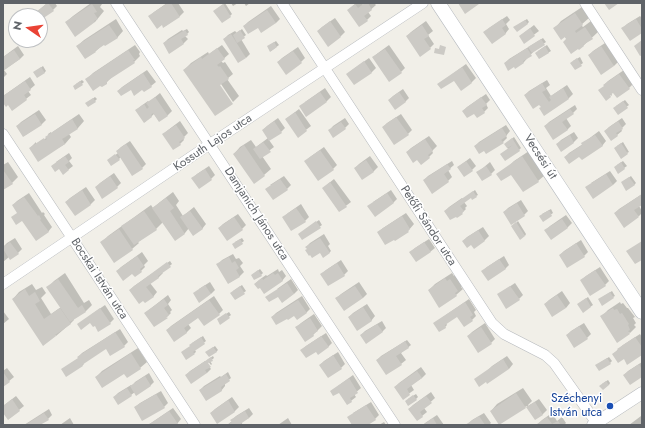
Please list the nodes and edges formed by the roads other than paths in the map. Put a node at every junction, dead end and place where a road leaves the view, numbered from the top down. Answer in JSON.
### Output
{"nodes":[{"id":1,"x":116,"y":3,"type":"edge"},
{"id":2,"x":282,"y":3,"type":"edge"},
{"id":3,"x":423,"y":3,"type":"edge"},
{"id":4,"x":438,"y":3,"type":"edge"},
{"id":5,"x":584,"y":3,"type":"edge"},
{"id":6,"x":325,"y":68,"type":"junction"},
{"id":7,"x":642,"y":90,"type":"edge"},
{"id":8,"x":3,"y":134,"type":"edge"},
{"id":9,"x":210,"y":144,"type":"junction"},
{"id":10,"x":72,"y":238,"type":"junction"},
{"id":11,"x":3,"y":284,"type":"edge"},
{"id":12,"x":642,"y":312,"type":"edge"},
{"id":13,"x":642,"y":393,"type":"edge"},
{"id":14,"x":596,"y":424,"type":"edge"},
{"id":15,"x":194,"y":425,"type":"edge"},
{"id":16,"x":395,"y":425,"type":"edge"}],
"edges":[{"from":1,"to":9,"type":"street","name":"Damjanich János utca"},
{"from":2,"to":6,"type":"street","name":"Petőfi Sándor utca"},
{"from":3,"to":6,"type":"street","name":"Kossuth Lajos utca"},
{"from":4,"to":12,"type":"main road","name":"Vecsési út"},
{"from":5,"to":7,"type":"street"},
{"from":6,"to":9,"type":"street","name":"Kossuth Lajos utca"},
{"from":6,"to":14,"type":"street","name":"Petőfi Sándor utca"},
{"from":8,"to":10,"type":"street","name":"Bocskai István utca"},
{"from":9,"to":10,"type":"street","name":"Kossuth Lajos utca"},
{"from":9,"to":16,"type":"street","name":"Damjanich János utca"},
{"from":10,"to":11,"type":"street","name":"Kossuth Lajos utca"},
{"from":10,"to":15,"type":"street","name":"Bocskai István utca"},
{"from":13,"to":14,"type":"street"}]}
